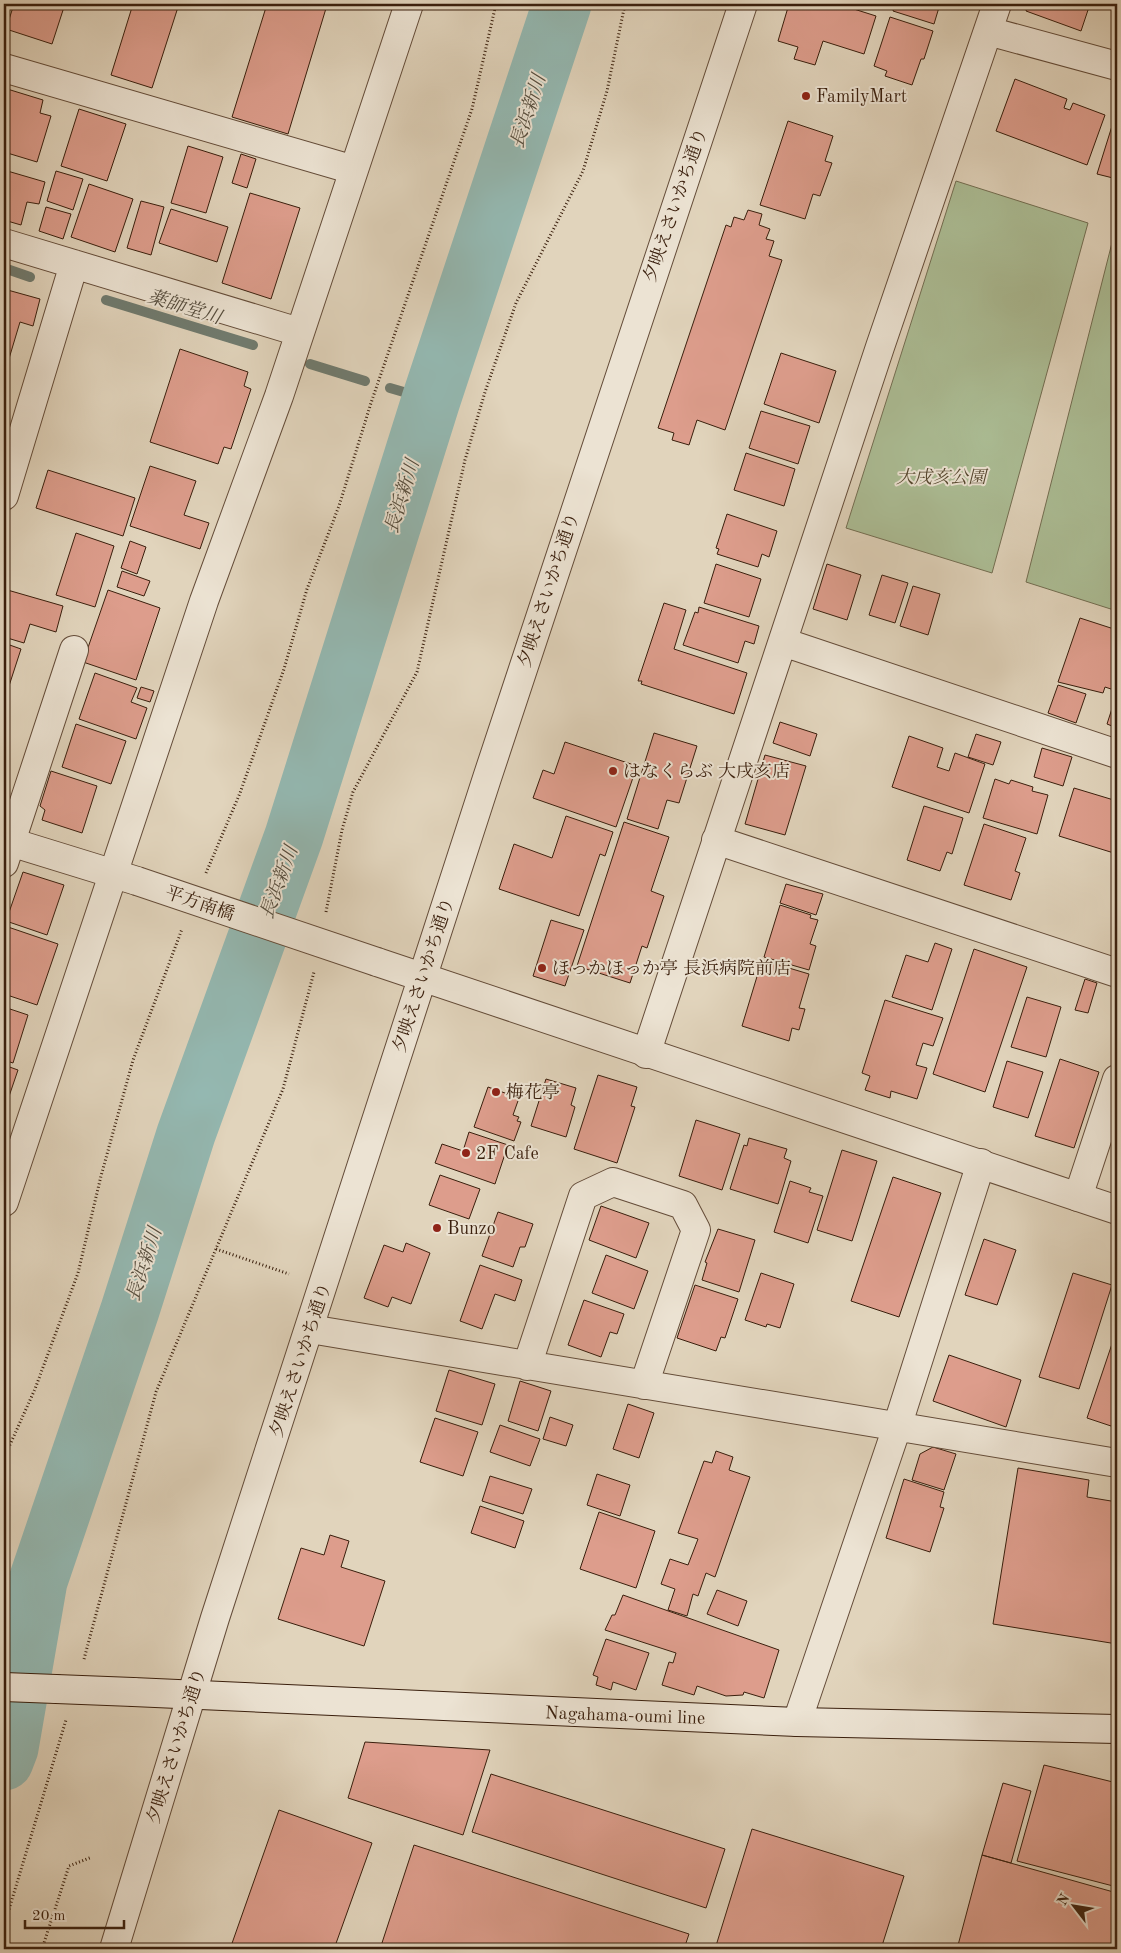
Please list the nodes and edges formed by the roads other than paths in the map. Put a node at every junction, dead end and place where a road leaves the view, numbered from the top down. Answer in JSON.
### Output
{"nodes":[{"id":1,"x":743,"y":4,"type":"edge"},
{"id":2,"x":997,"y":4,"type":"edge"},
{"id":3,"x":401,"y":6,"type":"edge"},
{"id":4,"x":988,"y":32,"type":"junction"},
{"id":5,"x":1117,"y":66,"type":"edge"},
{"id":6,"x":4,"y":68,"type":"edge"},
{"id":7,"x":354,"y":170,"type":"junction"},
{"id":8,"x":4,"y":243,"type":"edge"},
{"id":9,"x":74,"y":264,"type":"junction"},
{"id":10,"x":298,"y":332,"type":"junction"},
{"id":11,"x":4,"y":496,"type":"edge"},
{"id":12,"x":783,"y":642,"type":"junction"},
{"id":13,"x":74,"y":650,"type":"dead end"},
{"id":14,"x":1117,"y":754,"type":"edge"},
{"id":15,"x":716,"y":840,"type":"junction"},
{"id":16,"x":6,"y":848,"type":"edge"},
{"id":17,"x":125,"y":878,"type":"junction"},
{"id":18,"x":1117,"y":973,"type":"edge"},
{"id":19,"x":422,"y":978,"type":"junction"},
{"id":20,"x":646,"y":1054,"type":"junction"},
{"id":21,"x":1117,"y":1079,"type":"edge"},
{"id":22,"x":981,"y":1163,"type":"junction"},
{"id":23,"x":1078,"y":1197,"type":"junction"},
{"id":24,"x":4,"y":1202,"type":"edge"},
{"id":25,"x":1117,"y":1210,"type":"edge"},
{"id":26,"x":310,"y":1329,"type":"junction"},
{"id":27,"x":527,"y":1366,"type":"junction"},
{"id":28,"x":644,"y":1385,"type":"junction"},
{"id":29,"x":896,"y":1427,"type":"junction"},
{"id":30,"x":1117,"y":1463,"type":"edge"},
{"id":31,"x":4,"y":1687,"type":"edge"},
{"id":32,"x":191,"y":1694,"type":"junction"},
{"id":33,"x":797,"y":1722,"type":"junction"},
{"id":34,"x":1117,"y":1729,"type":"edge"},
{"id":35,"x":114,"y":1949,"type":"edge"}],
"edges":[{"from":1,"to":19,"type":"street","name":"夕映えさいかち通り"},
{"from":2,"to":4,"type":"street"},
{"from":3,"to":7,"type":"street"},
{"from":4,"to":5,"type":"street"},
{"from":4,"to":12,"type":"street"},
{"from":6,"to":7,"type":"street"},
{"from":7,"to":10,"type":"street"},
{"from":8,"to":9,"type":"street"},
{"from":9,"to":10,"type":"street"},
{"from":9,"to":11,"type":"street"},
{"from":10,"to":17,"type":"street"},
{"from":12,"to":14,"type":"street"},
{"from":12,"to":15,"type":"street"},
{"from":13,"to":16,"type":"street"},
{"from":15,"to":18,"type":"street"},
{"from":15,"to":20,"type":"street"},
{"from":16,"to":17,"type":"street","name":"平方南橋"},
{"from":17,"to":19,"type":"street","name":"平方南橋","bridge":true},
{"from":17,"to":24,"type":"street"},
{"from":19,"to":20,"type":"street","name":"平方南橋"},
{"from":19,"to":26,"type":"street","name":"夕映えさいかち通り"},
{"from":20,"to":22,"type":"street","name":"平方南橋"},
{"from":21,"to":23,"type":"street"},
{"from":22,"to":23,"type":"street","name":"平方南橋"},
{"from":22,"to":29,"type":"street"},
{"from":23,"to":25,"type":"street","name":"平方南橋"},
{"from":26,"to":27,"type":"street"},
{"from":26,"to":32,"type":"street","name":"夕映えさいかち通り"},
{"from":27,"to":28,"type":"street"},
{"from":27,"to":28,"type":"street"},
{"from":28,"to":29,"type":"street"},
{"from":29,"to":30,"type":"street"},
{"from":29,"to":33,"type":"street"},
{"from":31,"to":32,"type":"street","name":"Nagahama-oumi line","bridge":true},
{"from":32,"to":33,"type":"street","name":"Nagahama-oumi line"},
{"from":32,"to":35,"type":"street","name":"夕映えさいかち通り"},
{"from":33,"to":34,"type":"street","name":"Nagahama-oumi line"}]}
